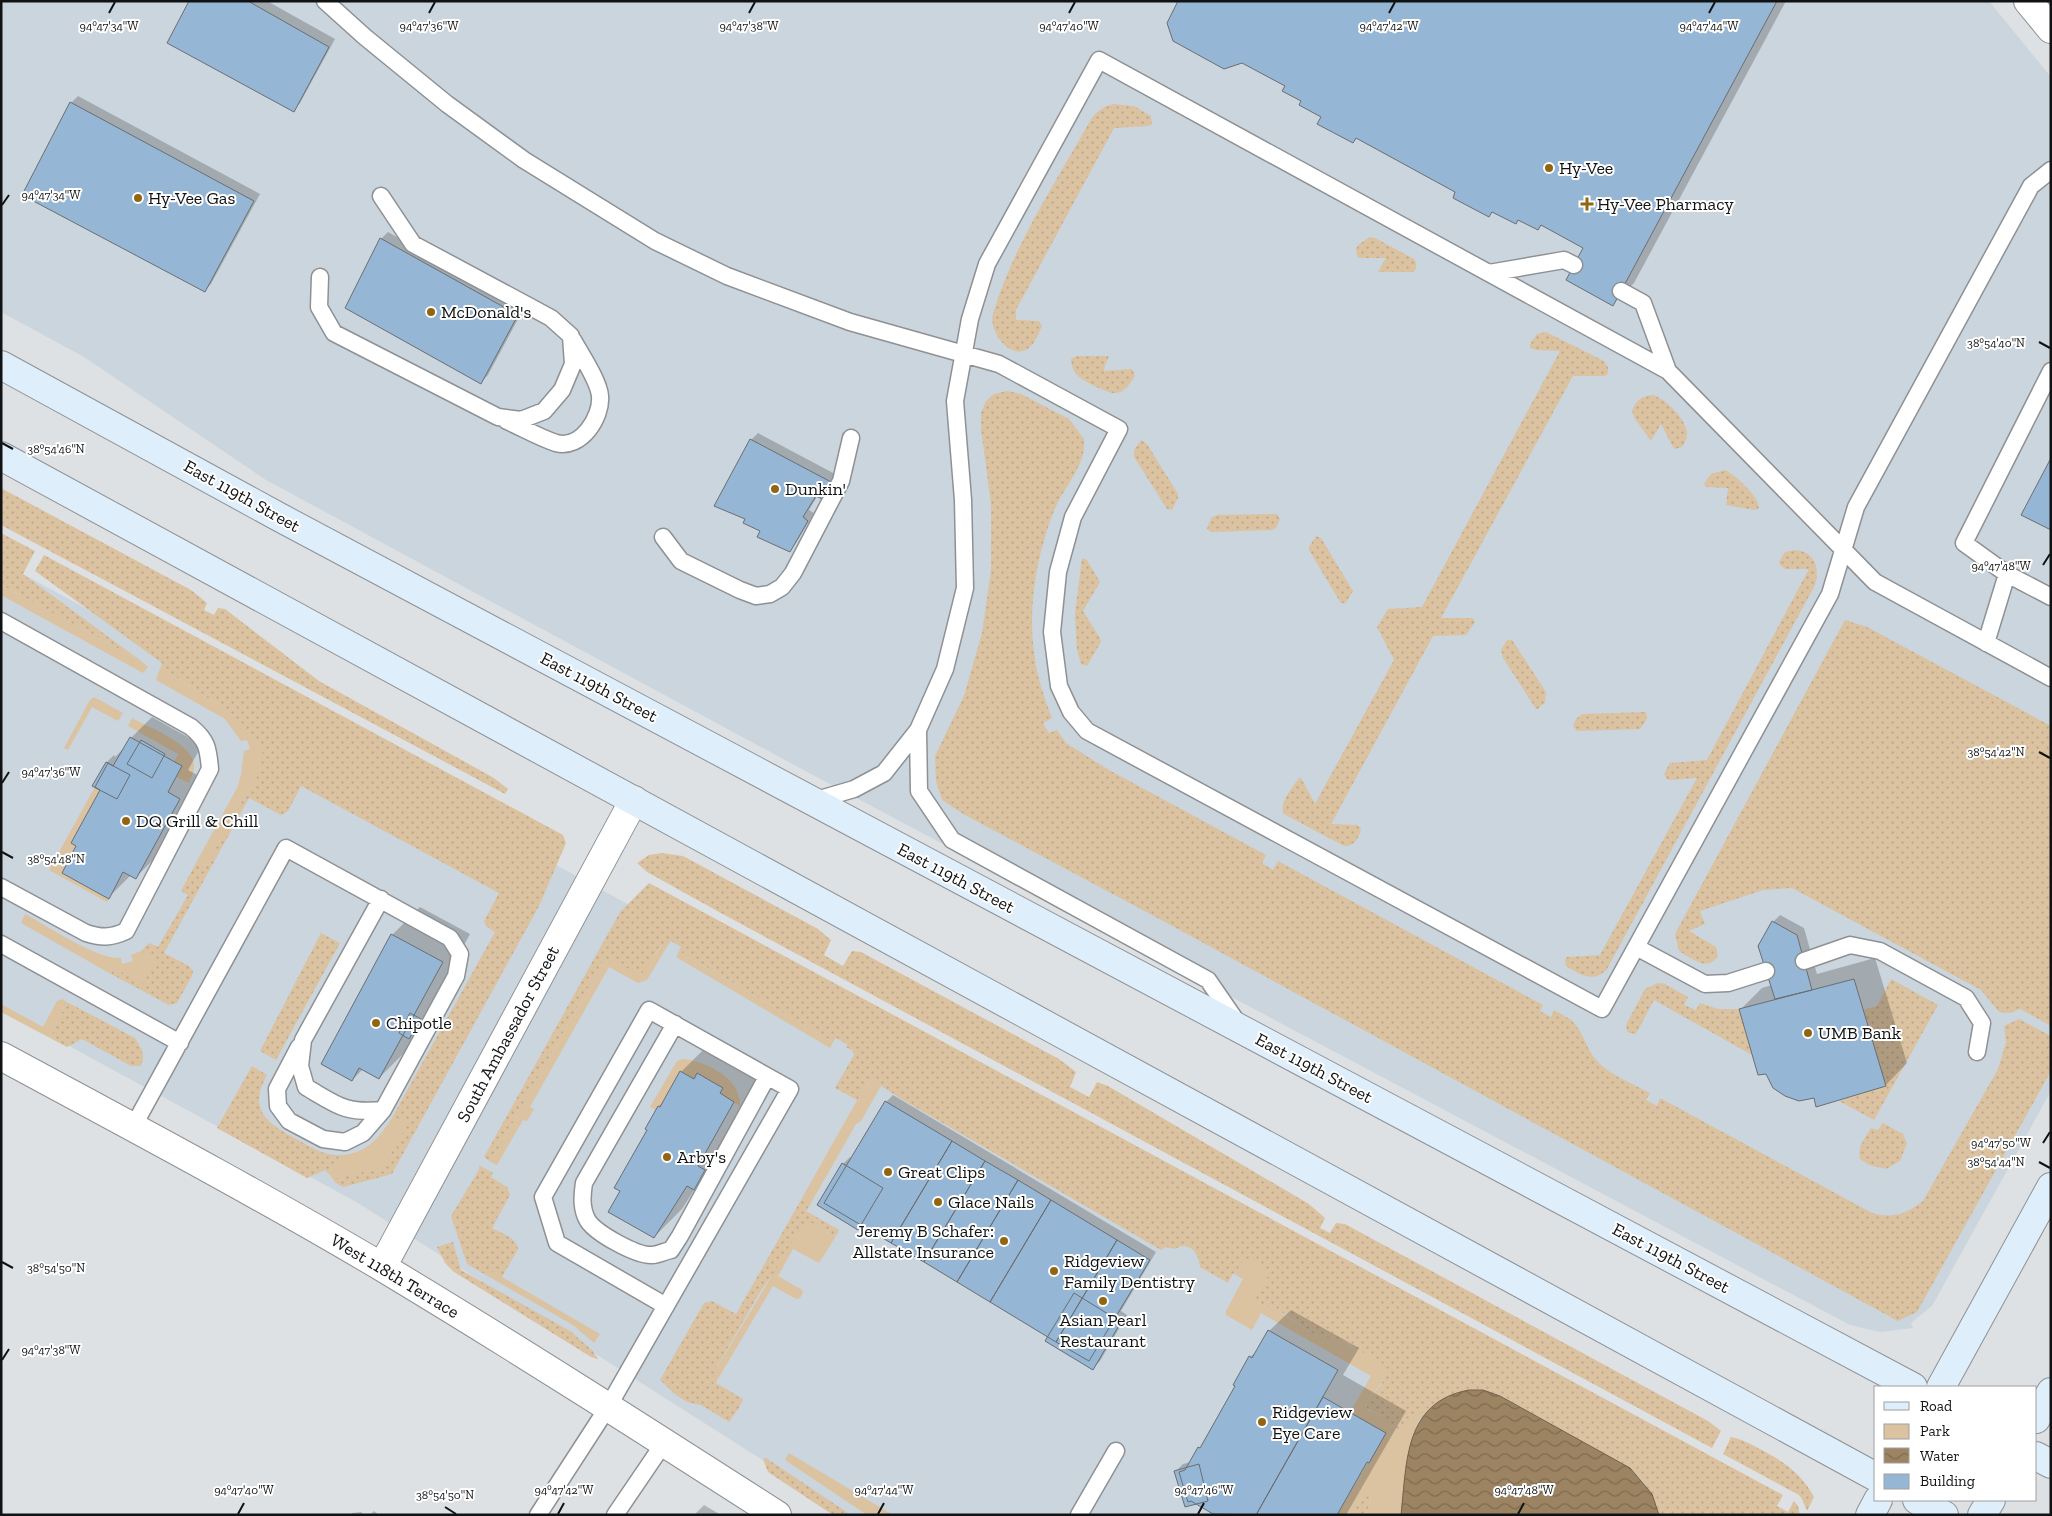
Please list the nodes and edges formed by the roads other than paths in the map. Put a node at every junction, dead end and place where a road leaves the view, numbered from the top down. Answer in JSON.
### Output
{"nodes":[{"id":1,"x":325,"y":1,"type":"edge"},
{"id":2,"x":2028,"y":1,"type":"edge"},
{"id":3,"x":2051,"y":29,"type":"edge"},
{"id":4,"x":2051,"y":170,"type":"edge"},
{"id":5,"x":381,"y":196,"type":"dead end"},
{"id":6,"x":1574,"y":265,"type":"dead end"},
{"id":7,"x":1489,"y":273,"type":"junction"},
{"id":8,"x":320,"y":277,"type":"dead end"},
{"id":9,"x":1621,"y":291,"type":"dead end"},
{"id":10,"x":571,"y":336,"type":"junction"},
{"id":11,"x":963,"y":354,"type":"junction"},
{"id":12,"x":1,"y":365,"type":"edge"},
{"id":13,"x":1668,"y":371,"type":"junction"},
{"id":14,"x":2051,"y":371,"type":"edge"},
{"id":15,"x":498,"y":417,"type":"junction"},
{"id":16,"x":851,"y":438,"type":"dead end"},
{"id":17,"x":1,"y":456,"type":"edge"},
{"id":18,"x":663,"y":537,"type":"dead end"},
{"id":19,"x":1844,"y":549,"type":"junction"},
{"id":20,"x":2007,"y":574,"type":"junction"},
{"id":21,"x":2051,"y":597,"type":"edge"},
{"id":22,"x":1,"y":621,"type":"edge"},
{"id":23,"x":1986,"y":643,"type":"junction"},
{"id":24,"x":2051,"y":678,"type":"edge"},
{"id":25,"x":918,"y":730,"type":"junction"},
{"id":26,"x":634,"y":800,"type":"junction"},
{"id":27,"x":813,"y":801,"type":"junction"},
{"id":28,"x":1,"y":887,"type":"edge"},
{"id":29,"x":381,"y":899,"type":"junction"},
{"id":30,"x":1,"y":944,"type":"edge"},
{"id":31,"x":1636,"y":947,"type":"junction"},
{"id":32,"x":1804,"y":961,"type":"dead end"},
{"id":33,"x":1766,"y":971,"type":"dead end"},
{"id":34,"x":675,"y":1024,"type":"junction"},
{"id":35,"x":1242,"y":1030,"type":"junction"},
{"id":36,"x":302,"y":1040,"type":"junction"},
{"id":37,"x":180,"y":1043,"type":"junction"},
{"id":38,"x":1978,"y":1052,"type":"dead end"},
{"id":39,"x":1,"y":1056,"type":"edge"},
{"id":40,"x":767,"y":1077,"type":"junction"},
{"id":41,"x":383,"y":1110,"type":"junction"},
{"id":42,"x":133,"y":1127,"type":"junction"},
{"id":43,"x":2051,"y":1187,"type":"edge"},
{"id":44,"x":382,"y":1267,"type":"junction"},
{"id":45,"x":666,"y":1306,"type":"junction"},
{"id":46,"x":1911,"y":1386,"type":"edge"},
{"id":47,"x":1942,"y":1386,"type":"edge"},
{"id":48,"x":2051,"y":1392,"type":"edge"},
{"id":49,"x":608,"y":1406,"type":"junction"},
{"id":50,"x":2037,"y":1417,"type":"edge"},
{"id":51,"x":664,"y":1443,"type":"junction"},
{"id":52,"x":1116,"y":1451,"type":"dead end"},
{"id":53,"x":2037,"y":1457,"type":"edge"},
{"id":54,"x":2051,"y":1464,"type":"edge"},
{"id":55,"x":1874,"y":1476,"type":"edge"},
{"id":56,"x":1877,"y":1501,"type":"edge"},
{"id":57,"x":1919,"y":1501,"type":"edge"},
{"id":58,"x":1990,"y":1501,"type":"edge"},
{"id":59,"x":538,"y":1515,"type":"edge"},
{"id":60,"x":615,"y":1515,"type":"edge"},
{"id":61,"x":777,"y":1515,"type":"edge"},
{"id":62,"x":1080,"y":1515,"type":"edge"},
{"id":63,"x":1870,"y":1515,"type":"edge"},
{"id":64,"x":1944,"y":1515,"type":"edge"},
{"id":65,"x":1982,"y":1515,"type":"edge"}],
"edges":[{"from":1,"to":11,"type":"lane"},
{"from":2,"to":3,"type":"street"},
{"from":4,"to":19,"type":"lane"},
{"from":5,"to":10,"type":"lane"},
{"from":6,"to":7,"type":"lane"},
{"from":7,"to":11,"type":"lane"},
{"from":7,"to":13,"type":"lane"},
{"from":8,"to":15,"type":"lane"},
{"from":9,"to":13,"type":"lane"},
{"from":10,"to":15,"type":"lane"},
{"from":10,"to":15,"type":"lane"},
{"from":11,"to":25,"type":"lane"},
{"from":11,"to":31,"type":"lane"},
{"from":12,"to":27,"type":"main road","name":"East 119th Street"},
{"from":13,"to":19,"type":"lane"},
{"from":14,"to":20,"type":"lane"},
{"from":16,"to":18,"type":"lane"},
{"from":17,"to":26,"type":"main road"},
{"from":19,"to":23,"type":"lane"},
{"from":19,"to":31,"type":"lane"},
{"from":20,"to":21,"type":"lane"},
{"from":20,"to":23,"type":"lane"},
{"from":22,"to":28,"type":"lane"},
{"from":23,"to":24,"type":"lane"},
{"from":25,"to":27,"type":"lane"},
{"from":25,"to":35,"type":"lane"},
{"from":26,"to":44,"type":"street","name":"South Ambassador Street"},
{"from":26,"to":55,"type":"main road"},
{"from":27,"to":35,"type":"main road","name":"East 119th Street"},
{"from":29,"to":36,"type":"lane"},
{"from":29,"to":37,"type":"lane"},
{"from":29,"to":41,"type":"lane"},
{"from":30,"to":37,"type":"lane"},
{"from":31,"to":33,"type":"lane"},
{"from":32,"to":38,"type":"lane"},
{"from":34,"to":40,"type":"lane"},
{"from":34,"to":40,"type":"lane"},
{"from":34,"to":45,"type":"lane"},
{"from":35,"to":46,"type":"main road","name":"East 119th Street"},
{"from":36,"to":41,"type":"lane"},
{"from":36,"to":41,"type":"lane"},
{"from":37,"to":42,"type":"lane"},
{"from":39,"to":42,"type":"street","name":"West 118th Terrace"},
{"from":40,"to":45,"type":"lane"},
{"from":42,"to":44,"type":"street","name":"West 118th Terrace"},
{"from":43,"to":47,"type":"main road"},
{"from":44,"to":49,"type":"street","name":"West 118th Terrace"},
{"from":45,"to":49,"type":"lane"},
{"from":48,"to":50,"type":"main road"},
{"from":49,"to":51,"type":"street","name":"West 118th Terrace"},
{"from":49,"to":59,"type":"lane"},
{"from":51,"to":60,"type":"lane"},
{"from":51,"to":61,"type":"street","name":"West 118th Terrace"},
{"from":52,"to":62,"type":"lane"},
{"from":53,"to":54,"type":"main road"},
{"from":56,"to":63,"type":"main road"},
{"from":57,"to":64,"type":"main road"},
{"from":58,"to":65,"type":"main road"}]}
